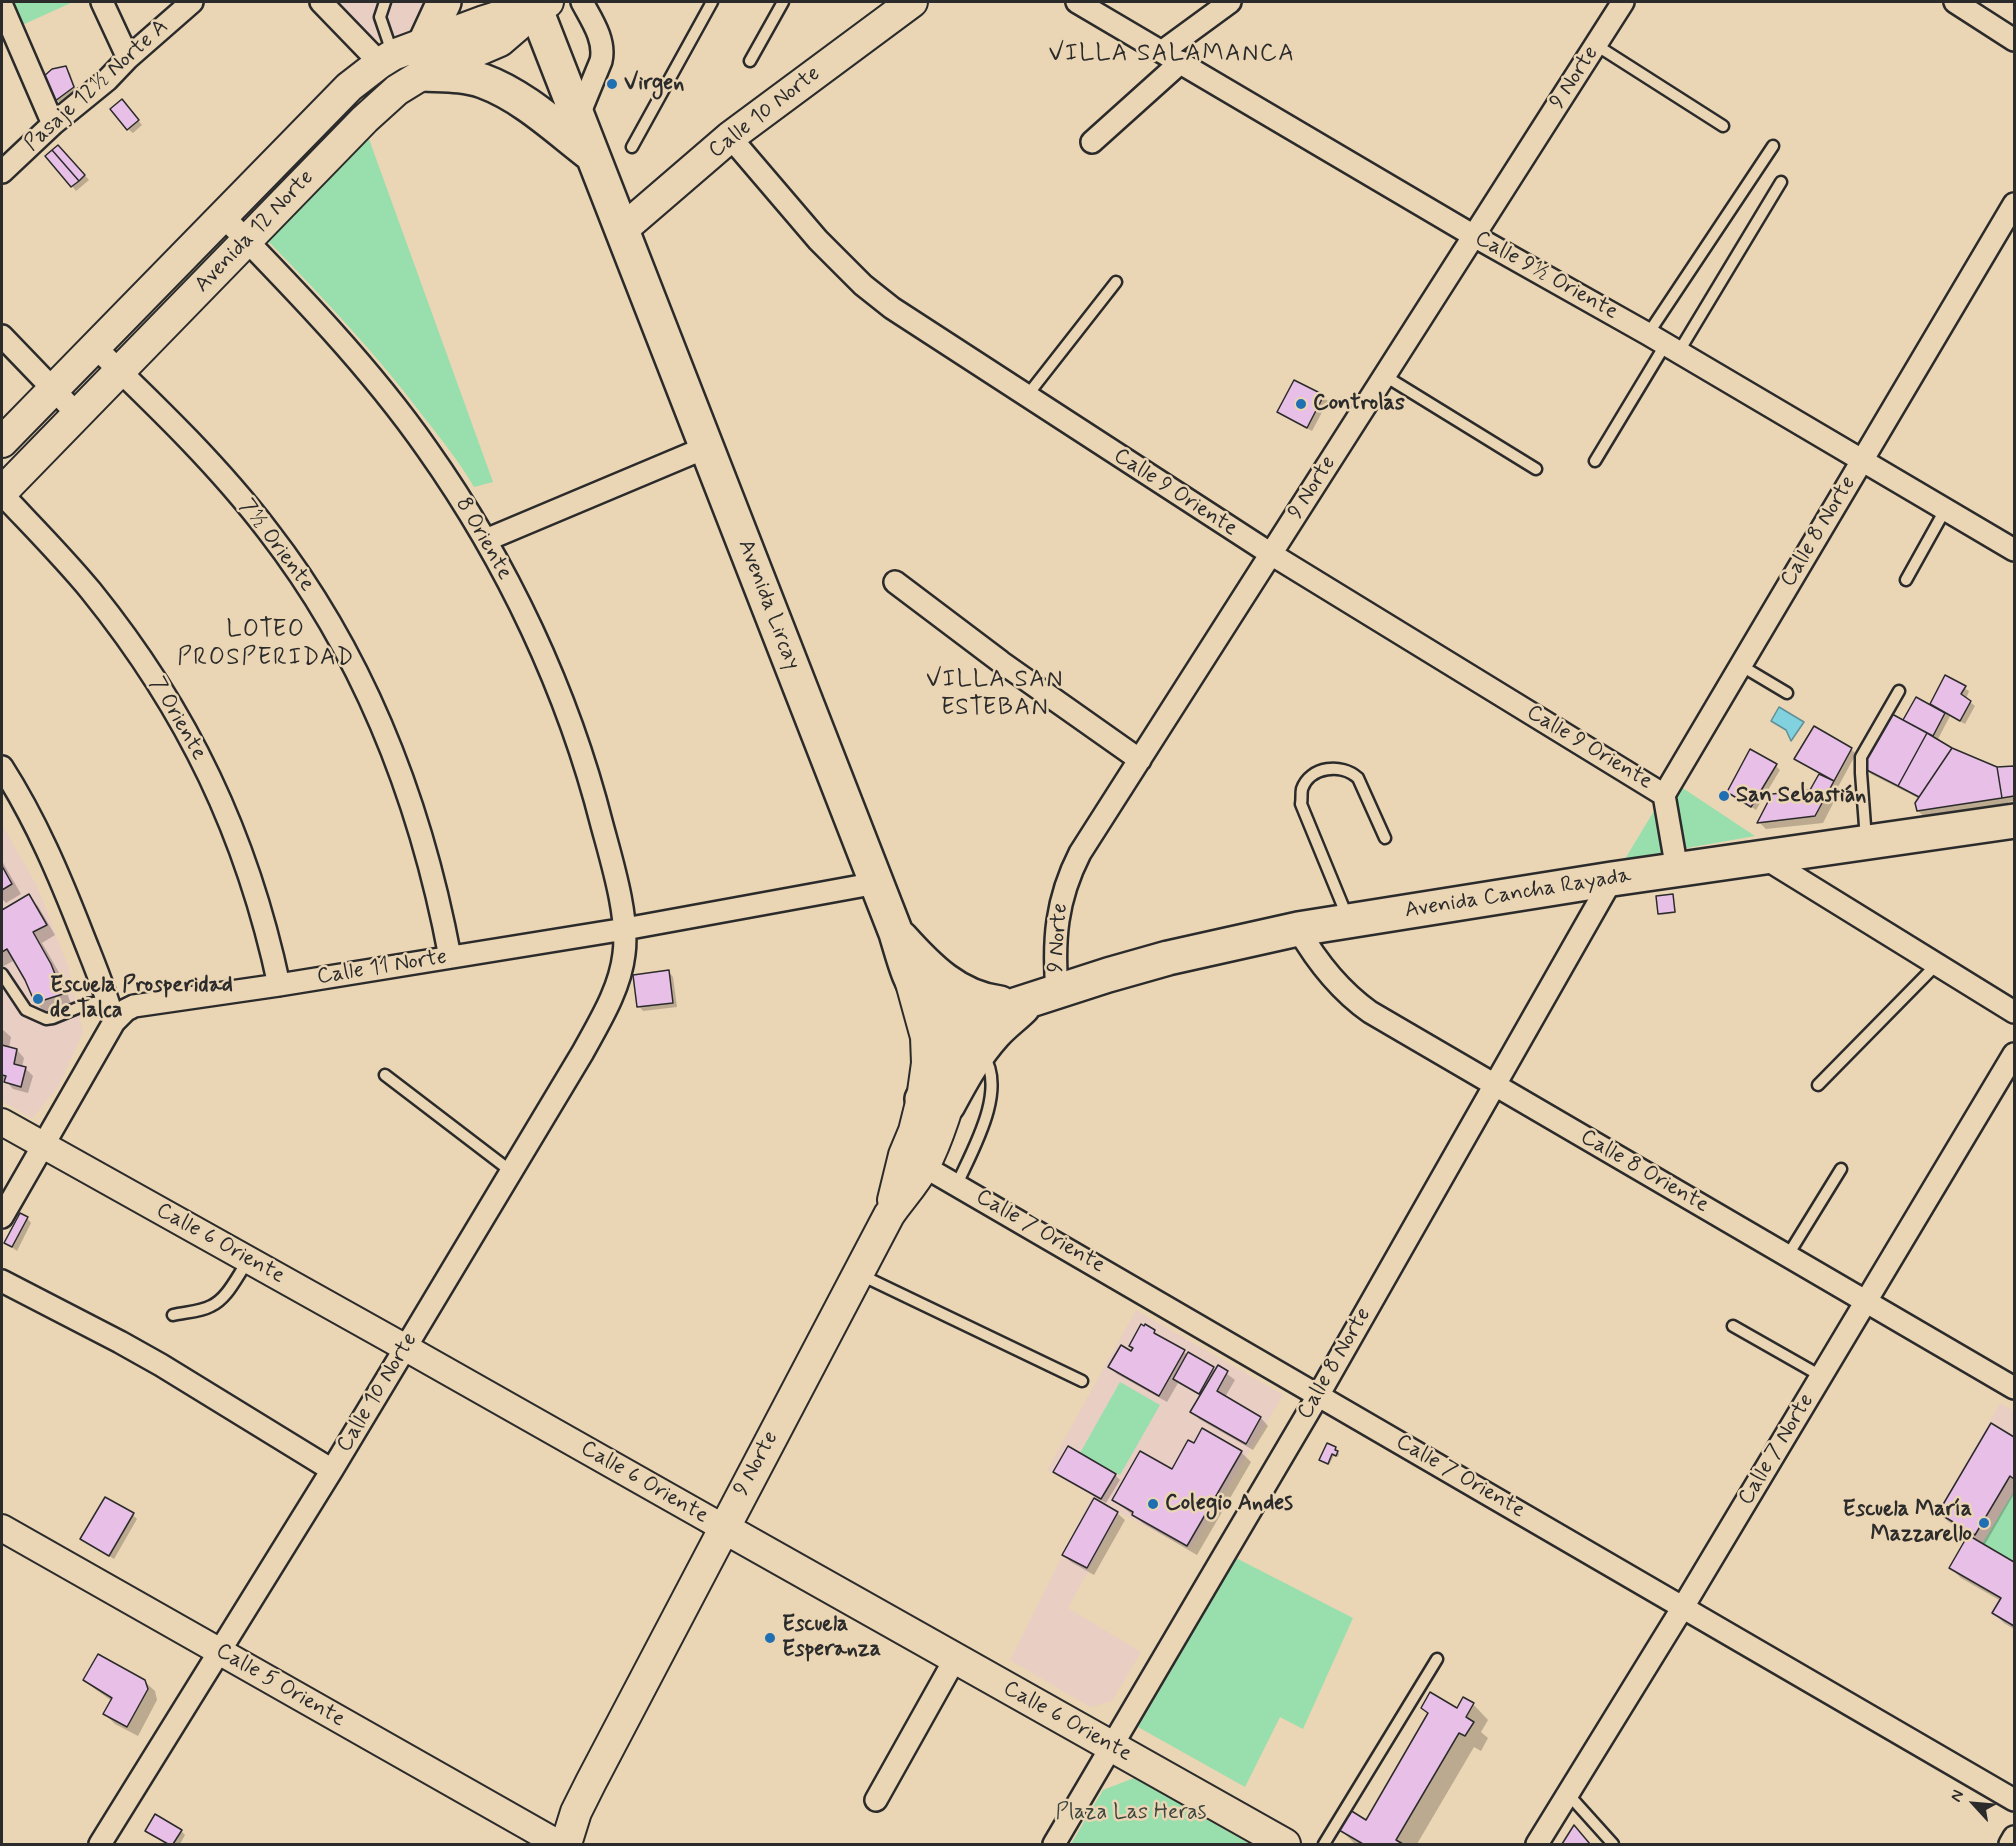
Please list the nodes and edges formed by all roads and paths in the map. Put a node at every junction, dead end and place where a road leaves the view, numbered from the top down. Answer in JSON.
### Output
{"nodes":[{"id":1,"x":103,"y":2,"type":"edge"},
{"id":2,"x":192,"y":2,"type":"edge"},
{"id":3,"x":321,"y":2,"type":"edge"},
{"id":4,"x":385,"y":2,"type":"edge"},
{"id":5,"x":444,"y":2,"type":"edge"},
{"id":6,"x":582,"y":2,"type":"edge"},
{"id":7,"x":711,"y":2,"type":"edge"},
{"id":8,"x":783,"y":2,"type":"edge"},
{"id":9,"x":912,"y":2,"type":"edge"},
{"id":10,"x":1077,"y":2,"type":"edge"},
{"id":11,"x":1230,"y":2,"type":"edge"},
{"id":12,"x":1623,"y":2,"type":"edge"},
{"id":13,"x":1955,"y":2,"type":"edge"},
{"id":14,"x":539,"y":4,"type":"edge"},
{"id":15,"x":2,"y":6,"type":"edge"},
{"id":16,"x":875,"y":12,"type":"edge"},
{"id":17,"x":2014,"y":39,"type":"edge"},
{"id":18,"x":1596,"y":45,"type":"junction"},
{"id":19,"x":1172,"y":56,"type":"junction"},
{"id":20,"x":128,"y":58,"type":"junction"},
{"id":21,"x":424,"y":58,"type":"junction"},
{"id":22,"x":386,"y":59,"type":"junction"},
{"id":23,"x":750,"y":61,"type":"dead end"},
{"id":24,"x":578,"y":117,"type":"junction"},
{"id":25,"x":53,"y":124,"type":"junction"},
{"id":26,"x":1723,"y":126,"type":"dead end"},
{"id":27,"x":730,"y":137,"type":"junction"},
{"id":28,"x":1092,"y":142,"type":"dead end"},
{"id":29,"x":1773,"y":146,"type":"dead end"},
{"id":30,"x":632,"y":147,"type":"dead end"},
{"id":31,"x":593,"y":155,"type":"junction"},
{"id":32,"x":2,"y":171,"type":"edge"},
{"id":33,"x":1781,"y":182,"type":"dead end"},
{"id":34,"x":2014,"y":204,"type":"edge"},
{"id":35,"x":223,"y":216,"type":"junction"},
{"id":36,"x":622,"y":230,"type":"junction"},
{"id":37,"x":1474,"y":236,"type":"junction"},
{"id":38,"x":247,"y":241,"type":"junction"},
{"id":39,"x":1116,"y":282,"type":"dead end"},
{"id":40,"x":2,"y":336,"type":"edge"},
{"id":41,"x":1664,"y":344,"type":"junction"},
{"id":42,"x":94,"y":346,"type":"junction"},
{"id":43,"x":120,"y":371,"type":"junction"},
{"id":44,"x":1385,"y":376,"type":"junction"},
{"id":45,"x":54,"y":388,"type":"junction"},
{"id":46,"x":1026,"y":396,"type":"junction"},
{"id":47,"x":78,"y":415,"type":"junction"},
{"id":48,"x":2,"y":442,"type":"edge"},
{"id":49,"x":706,"y":447,"type":"junction"},
{"id":50,"x":1861,"y":460,"type":"junction"},
{"id":51,"x":1595,"y":461,"type":"dead end"},
{"id":52,"x":1536,"y":469,"type":"dead end"},
{"id":53,"x":2,"y":493,"type":"edge"},
{"id":54,"x":1945,"y":510,"type":"junction"},
{"id":55,"x":486,"y":540,"type":"junction"},
{"id":56,"x":2014,"y":550,"type":"edge"},
{"id":57,"x":1271,"y":554,"type":"junction"},
{"id":58,"x":1906,"y":580,"type":"dead end"},
{"id":59,"x":895,"y":582,"type":"dead end"},
{"id":60,"x":1740,"y":665,"type":"junction"},
{"id":61,"x":1899,"y":691,"type":"dead end"},
{"id":62,"x":1787,"y":693,"type":"dead end"},
{"id":63,"x":1140,"y":760,"type":"junction"},
{"id":64,"x":2,"y":767,"type":"edge"},
{"id":65,"x":1664,"y":795,"type":"junction"},
{"id":66,"x":2014,"y":821,"type":"edge"},
{"id":67,"x":1385,"y":838,"type":"dead end"},
{"id":68,"x":1866,"y":842,"type":"junction"},
{"id":69,"x":1763,"y":858,"type":"junction"},
{"id":70,"x":1677,"y":870,"type":"junction"},
{"id":71,"x":1612,"y":879,"type":"junction"},
{"id":72,"x":877,"y":884,"type":"junction"},
{"id":73,"x":1348,"y":920,"type":"junction"},
{"id":74,"x":625,"y":929,"type":"junction"},
{"id":75,"x":1298,"y":929,"type":"junction"},
{"id":76,"x":896,"y":933,"type":"joint"},
{"id":77,"x":450,"y":957,"type":"junction"},
{"id":78,"x":1937,"y":964,"type":"junction"},
{"id":79,"x":916,"y":971,"type":"junction"},
{"id":80,"x":2,"y":974,"type":"edge"},
{"id":81,"x":279,"y":985,"type":"junction"},
{"id":82,"x":1043,"y":997,"type":"junction"},
{"id":83,"x":940,"y":1008,"type":"junction"},
{"id":84,"x":111,"y":1012,"type":"junction"},
{"id":85,"x":996,"y":1012,"type":"junction"},
{"id":86,"x":2014,"y":1012,"type":"edge"},
{"id":87,"x":967,"y":1052,"type":"junction"},
{"id":88,"x":2014,"y":1054,"type":"edge"},
{"id":89,"x":385,"y":1075,"type":"dead end"},
{"id":90,"x":1494,"y":1085,"type":"junction"},
{"id":91,"x":1818,"y":1085,"type":"dead end"},
{"id":92,"x":935,"y":1102,"type":"junction"},
{"id":93,"x":2,"y":1122,"type":"edge"},
{"id":94,"x":44,"y":1146,"type":"junction"},
{"id":95,"x":914,"y":1160,"type":"junction"},
{"id":96,"x":1841,"y":1169,"type":"dead end"},
{"id":97,"x":512,"y":1172,"type":"junction"},
{"id":98,"x":957,"y":1184,"type":"junction"},
{"id":99,"x":2,"y":1217,"type":"edge"},
{"id":100,"x":1788,"y":1255,"type":"junction"},
{"id":101,"x":248,"y":1260,"type":"junction"},
{"id":102,"x":858,"y":1273,"type":"junction"},
{"id":103,"x":2,"y":1281,"type":"edge"},
{"id":104,"x":1866,"y":1300,"type":"junction"},
{"id":105,"x":173,"y":1315,"type":"dead end"},
{"id":106,"x":1733,"y":1326,"type":"dead end"},
{"id":107,"x":406,"y":1348,"type":"junction"},
{"id":108,"x":1821,"y":1376,"type":"junction"},
{"id":109,"x":1082,"y":1381,"type":"dead end"},
{"id":110,"x":2014,"y":1388,"type":"edge"},
{"id":111,"x":1319,"y":1394,"type":"junction"},
{"id":112,"x":332,"y":1470,"type":"junction"},
{"id":113,"x":2,"y":1528,"type":"edge"},
{"id":114,"x":724,"y":1528,"type":"junction"},
{"id":115,"x":1683,"y":1607,"type":"junction"},
{"id":116,"x":220,"y":1652,"type":"junction"},
{"id":117,"x":955,"y":1659,"type":"junction"},
{"id":118,"x":1437,"y":1659,"type":"dead end"},
{"id":119,"x":1111,"y":1746,"type":"junction"},
{"id":120,"x":1568,"y":1794,"type":"junction"},
{"id":121,"x":876,"y":1800,"type":"dead end"},
{"id":122,"x":2014,"y":1800,"type":"edge"},
{"id":123,"x":2014,"y":1837,"type":"edge"},
{"id":124,"x":100,"y":1845,"type":"edge"},
{"id":125,"x":559,"y":1845,"type":"edge"},
{"id":126,"x":566,"y":1845,"type":"edge"},
{"id":127,"x":1054,"y":1845,"type":"edge"},
{"id":128,"x":1285,"y":1845,"type":"edge"},
{"id":129,"x":1324,"y":1845,"type":"edge"},
{"id":130,"x":1537,"y":1845,"type":"edge"},
{"id":131,"x":1613,"y":1845,"type":"edge"},
{"id":132,"x":2010,"y":1845,"type":"edge"}],
"edges":[{"from":1,"to":20,"type":"street"},
{"from":2,"to":20,"type":"street","name":"Pasaje 12½ Norte A"},
{"from":3,"to":22,"type":"street"},
{"from":4,"to":22,"type":"lane"},
{"from":5,"to":21,"type":"main road"},
{"from":6,"to":24,"type":"street"},
{"from":7,"to":30,"type":"lane"},
{"from":8,"to":23,"type":"lane"},
{"from":9,"to":16,"type":"main road","name":"Calle 10 Norte"},
{"from":10,"to":19,"type":"street","name":"Calle 9½ Oriente"},
{"from":11,"to":19,"type":"street"},
{"from":12,"to":18,"type":"street","name":"9 Norte"},
{"from":13,"to":17,"type":"street"},
{"from":14,"to":21,"type":"main road","name":"Avenida 12 Norte"},
{"from":14,"to":24,"type":"main road","name":"Avenida Lircay"},
{"from":15,"to":25,"type":"street"},
{"from":16,"to":27,"type":"main road","name":"Calle 10 Norte"},
{"from":18,"to":26,"type":"lane"},
{"from":18,"to":37,"type":"street","name":"9 Norte"},
{"from":19,"to":28,"type":"street"},
{"from":19,"to":37,"type":"street","name":"Calle 9½ Oriente"},
{"from":20,"to":25,"type":"street","name":"Pasaje 12½ Norte A"},
{"from":21,"to":22,"type":"main road","name":"Avenida 12 Norte"},
{"from":21,"to":31,"type":"main road"},
{"from":21,"to":38,"type":"main road","name":"Avenida 12 Norte"},
{"from":22,"to":35,"type":"main road","name":"Avenida 12 Norte"},
{"from":24,"to":31,"type":"main road","name":"Avenida Lircay"},
{"from":25,"to":32,"type":"street","name":"Pasaje 12½ Norte A"},
{"from":27,"to":36,"type":"main road","name":"Calle 10 Norte"},
{"from":27,"to":46,"type":"street","name":"Calle 9 Oriente"},
{"from":29,"to":41,"type":"lane"},
{"from":31,"to":36,"type":"main road","name":"Avenida Lircay"},
{"from":33,"to":41,"type":"lane"},
{"from":34,"to":50,"type":"street","name":"Calle 8 Norte"},
{"from":35,"to":38,"type":"street","name":"8 Oriente"},
{"from":35,"to":42,"type":"main road","name":"Avenida 12 Norte"},
{"from":36,"to":49,"type":"main road","name":"Avenida Lircay"},
{"from":37,"to":41,"type":"street","name":"Calle 9½ Oriente"},
{"from":37,"to":44,"type":"street","name":"9 Norte"},
{"from":38,"to":43,"type":"main road","name":"Avenida 12 Norte"},
{"from":38,"to":55,"type":"street","name":"8 Oriente"},
{"from":39,"to":46,"type":"lane"},
{"from":40,"to":45,"type":"street"},
{"from":41,"to":50,"type":"street","name":"Calle 9½ Oriente"},
{"from":41,"to":51,"type":"lane"},
{"from":42,"to":43,"type":"street","name":"7½ Oriente"},
{"from":42,"to":45,"type":"main road","name":"Avenida 12 Norte"},
{"from":43,"to":47,"type":"main road","name":"Avenida 12 Norte"},
{"from":43,"to":77,"type":"street","name":"7½ Oriente"},
{"from":44,"to":52,"type":"lane"},
{"from":44,"to":57,"type":"street","name":"9 Norte"},
{"from":45,"to":47,"type":"street"},
{"from":45,"to":48,"type":"main road","name":"Avenida 12 Norte"},
{"from":46,"to":57,"type":"street","name":"Calle 9 Oriente"},
{"from":47,"to":53,"type":"main road","name":"Avenida 12 Norte"},
{"from":49,"to":55,"type":"street"},
{"from":49,"to":72,"type":"main road","name":"Avenida Lircay"},
{"from":50,"to":54,"type":"street","name":"Calle 9½ Oriente"},
{"from":50,"to":60,"type":"street","name":"Calle 8 Norte"},
{"from":53,"to":81,"type":"street","name":"7 Oriente"},
{"from":54,"to":56,"type":"street","name":"Calle 9½ Oriente"},
{"from":54,"to":58,"type":"lane"},
{"from":55,"to":74,"type":"street","name":"8 Oriente"},
{"from":57,"to":63,"type":"street","name":"9 Norte"},
{"from":57,"to":65,"type":"street","name":"Calle 9 Oriente"},
{"from":59,"to":63,"type":"street"},
{"from":60,"to":62,"type":"lane"},
{"from":60,"to":65,"type":"street","name":"Calle 8 Norte"},
{"from":61,"to":68,"type":"lane"},
{"from":63,"to":82,"type":"street","name":"9 Norte"},
{"from":64,"to":84,"type":"street"},
{"from":65,"to":70,"type":"street"},
{"from":66,"to":68,"type":"main road","name":"Avenida Cancha Rayada"},
{"from":67,"to":73,"type":"lane"},
{"from":68,"to":69,"type":"main road","name":"Avenida Cancha Rayada"},
{"from":69,"to":70,"type":"main road","name":"Avenida Cancha Rayada"},
{"from":69,"to":78,"type":"street"},
{"from":70,"to":71,"type":"main road","name":"Avenida Cancha Rayada"},
{"from":71,"to":73,"type":"main road","name":"Avenida Cancha Rayada"},
{"from":71,"to":90,"type":"street","name":"Calle 8 Norte"},
{"from":72,"to":74,"type":"street","name":"Calle 11 Norte"},
{"from":72,"to":76,"type":"main road","name":"Avenida Lircay"},
{"from":73,"to":75,"type":"main road","name":"Avenida Cancha Rayada"},
{"from":74,"to":77,"type":"street","name":"Calle 11 Norte"},
{"from":74,"to":97,"type":"street","name":"Calle 10 Norte"},
{"from":75,"to":82,"type":"main road","name":"Avenida Cancha Rayada"},
{"from":75,"to":90,"type":"street","name":"Calle 8 Oriente"},
{"from":76,"to":79,"type":"main road","name":"Avenida Cancha Rayada"},
{"from":77,"to":81,"type":"street","name":"Calle 11 Norte"},
{"from":78,"to":86,"type":"street"},
{"from":78,"to":91,"type":"lane"},
{"from":79,"to":82,"type":"main road","name":"Avenida Cancha Rayada"},
{"from":79,"to":83,"type":"main road","name":"Avenida Cancha Rayada"},
{"from":79,"to":92,"type":"main road"},
{"from":80,"to":84,"type":"lane"},
{"from":81,"to":84,"type":"street","name":"Calle 11 Norte"},
{"from":82,"to":85,"type":"main road","name":"Avenida Cancha Rayada"},
{"from":82,"to":87,"type":"main road"},
{"from":83,"to":85,"type":"main road","name":"Avenida Cancha Rayada"},
{"from":83,"to":87,"type":"main road"},
{"from":84,"to":94,"type":"street","name":"Calle 11 Norte"},
{"from":85,"to":87,"type":"main road"},
{"from":87,"to":92,"type":"main road"},
{"from":87,"to":98,"type":"lane"},
{"from":88,"to":104,"type":"street","name":"Calle 7 Norte"},
{"from":89,"to":97,"type":"lane"},
{"from":90,"to":100,"type":"street","name":"Calle 8 Oriente"},
{"from":90,"to":111,"type":"street","name":"Calle 8 Norte"},
{"from":92,"to":95,"type":"main road","name":"9 Norte"},
{"from":93,"to":94,"type":"street","name":"Calle 6 Oriente"},
{"from":94,"to":99,"type":"street","name":"Calle 11 Norte"},
{"from":94,"to":101,"type":"street","name":"Calle 6 Oriente"},
{"from":95,"to":98,"type":"street","name":"Calle 7 Oriente"},
{"from":95,"to":102,"type":"main road","name":"9 Norte"},
{"from":96,"to":100,"type":"lane"},
{"from":97,"to":107,"type":"street","name":"Calle 10 Norte"},
{"from":98,"to":111,"type":"street","name":"Calle 7 Oriente"},
{"from":100,"to":104,"type":"street","name":"Calle 8 Oriente"},
{"from":101,"to":105,"type":"lane"},
{"from":101,"to":107,"type":"street","name":"Calle 6 Oriente"},
{"from":102,"to":109,"type":"lane"},
{"from":102,"to":114,"type":"main road","name":"9 Norte"},
{"from":103,"to":112,"type":"street"},
{"from":104,"to":108,"type":"street","name":"Calle 7 Norte"},
{"from":104,"to":110,"type":"street","name":"Calle 8 Oriente"},
{"from":106,"to":108,"type":"lane"},
{"from":107,"to":112,"type":"street","name":"Calle 10 Norte"},
{"from":107,"to":114,"type":"street","name":"Calle 6 Oriente"},
{"from":108,"to":115,"type":"street","name":"Calle 7 Norte"},
{"from":111,"to":115,"type":"street","name":"Calle 7 Oriente"},
{"from":111,"to":119,"type":"street","name":"Calle 8 Norte"},
{"from":112,"to":116,"type":"street","name":"Calle 10 Norte"},
{"from":113,"to":116,"type":"street","name":"Calle 5 Oriente"},
{"from":114,"to":117,"type":"main road","name":"Calle 6 Oriente"},
{"from":114,"to":126,"type":"main road","name":"9 Norte"},
{"from":115,"to":120,"type":"street","name":"Calle 7 Norte"},
{"from":115,"to":122,"type":"street","name":"Calle 7 Oriente"},
{"from":116,"to":124,"type":"street","name":"Calle 10 Norte"},
{"from":116,"to":125,"type":"street","name":"Calle 5 Oriente"},
{"from":117,"to":119,"type":"main road","name":"Calle 6 Oriente"},
{"from":117,"to":121,"type":"street"},
{"from":118,"to":129,"type":"lane"},
{"from":119,"to":127,"type":"street","name":"Calle 8 Norte"},
{"from":119,"to":128,"type":"main road","name":"Calle 6 Oriente"},
{"from":120,"to":130,"type":"street","name":"Calle 7 Norte"},
{"from":120,"to":131,"type":"lane"},
{"from":123,"to":132,"type":"street"}]}
